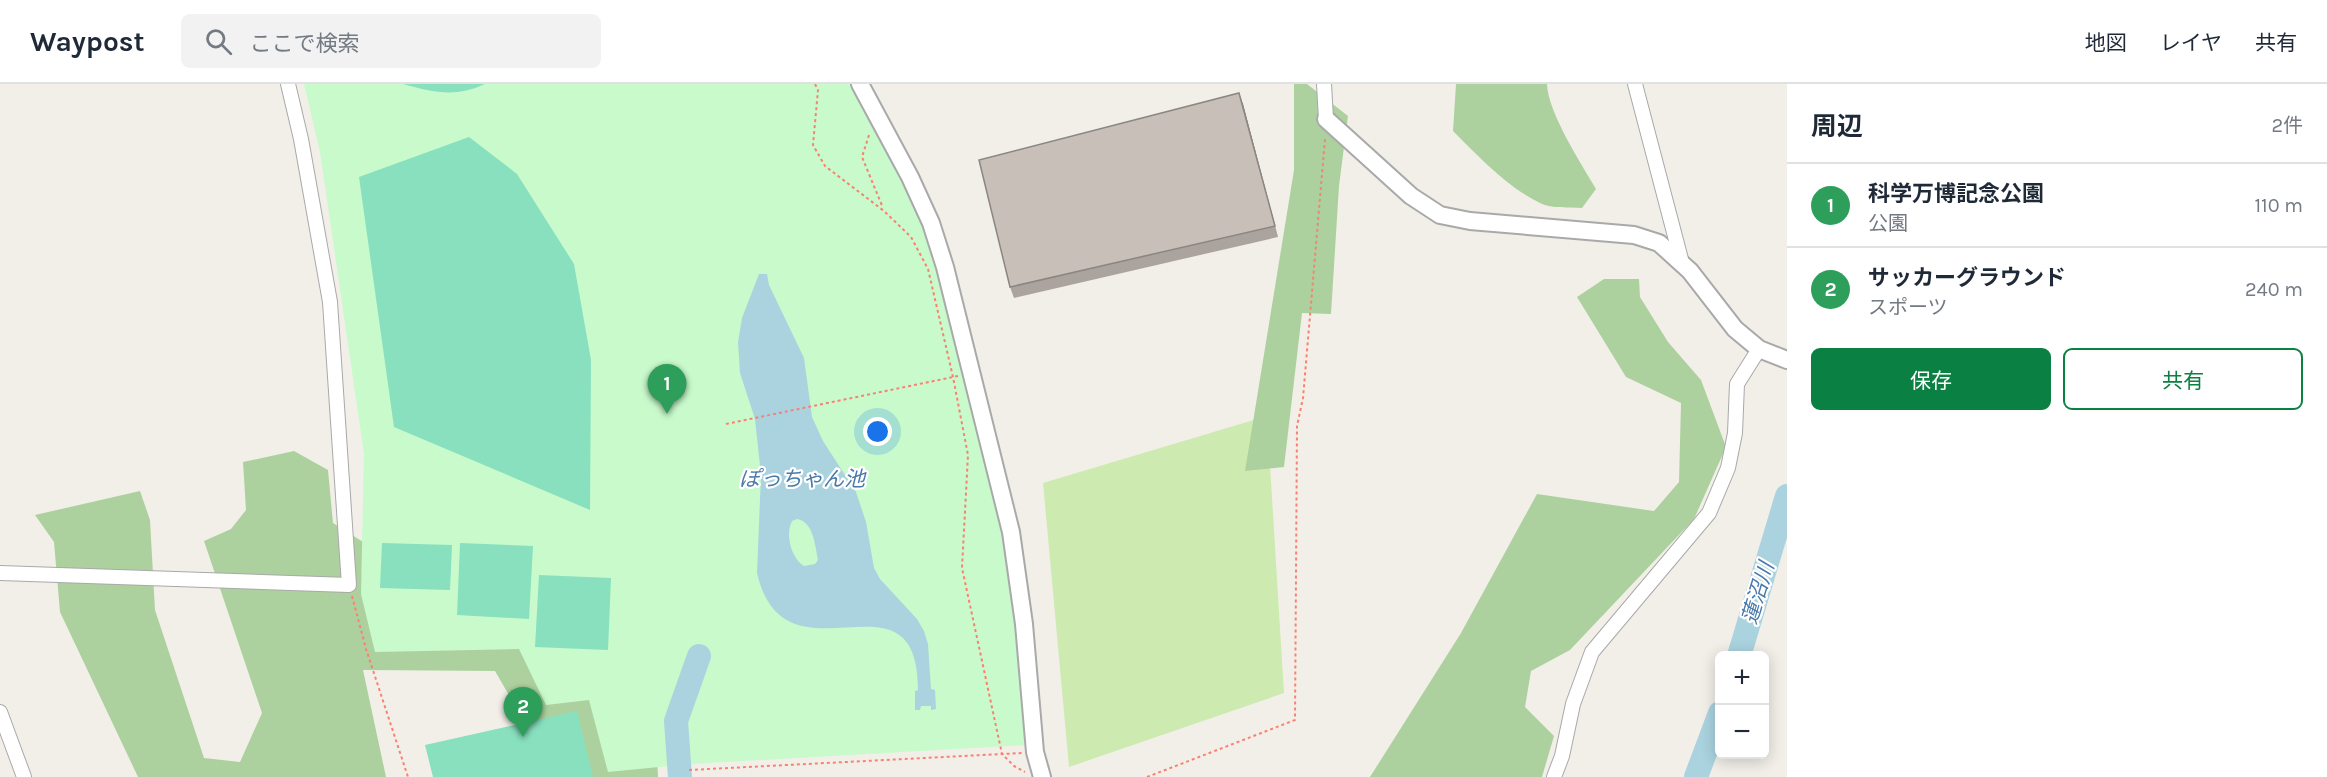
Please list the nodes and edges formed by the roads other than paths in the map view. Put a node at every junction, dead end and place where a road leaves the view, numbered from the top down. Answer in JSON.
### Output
{"nodes":[{"id":1,"x":288,"y":84,"type":"edge"},
{"id":2,"x":860,"y":84,"type":"edge"},
{"id":3,"x":1324,"y":84,"type":"edge"},
{"id":4,"x":1635,"y":84,"type":"edge"},
{"id":5,"x":1326,"y":119,"type":"joint"},
{"id":6,"x":1682,"y":263,"type":"junction"},
{"id":7,"x":1759,"y":349,"type":"junction"},
{"id":8,"x":1787,"y":360,"type":"edge"},
{"id":9,"x":0,"y":573,"type":"edge"},
{"id":10,"x":0,"y":712,"type":"edge"},
{"id":11,"x":24,"y":777,"type":"edge"},
{"id":12,"x":1042,"y":777,"type":"edge"},
{"id":13,"x":1554,"y":777,"type":"edge"}],
"edges":[{"from":1,"to":9,"type":"street"},
{"from":2,"to":12,"type":"street"},
{"from":3,"to":5,"type":"street"},
{"from":4,"to":6,"type":"street"},
{"from":5,"to":6,"type":"street"},
{"from":6,"to":7,"type":"street"},
{"from":7,"to":8,"type":"street"},
{"from":7,"to":13,"type":"street"},
{"from":10,"to":11,"type":"street"}]}
